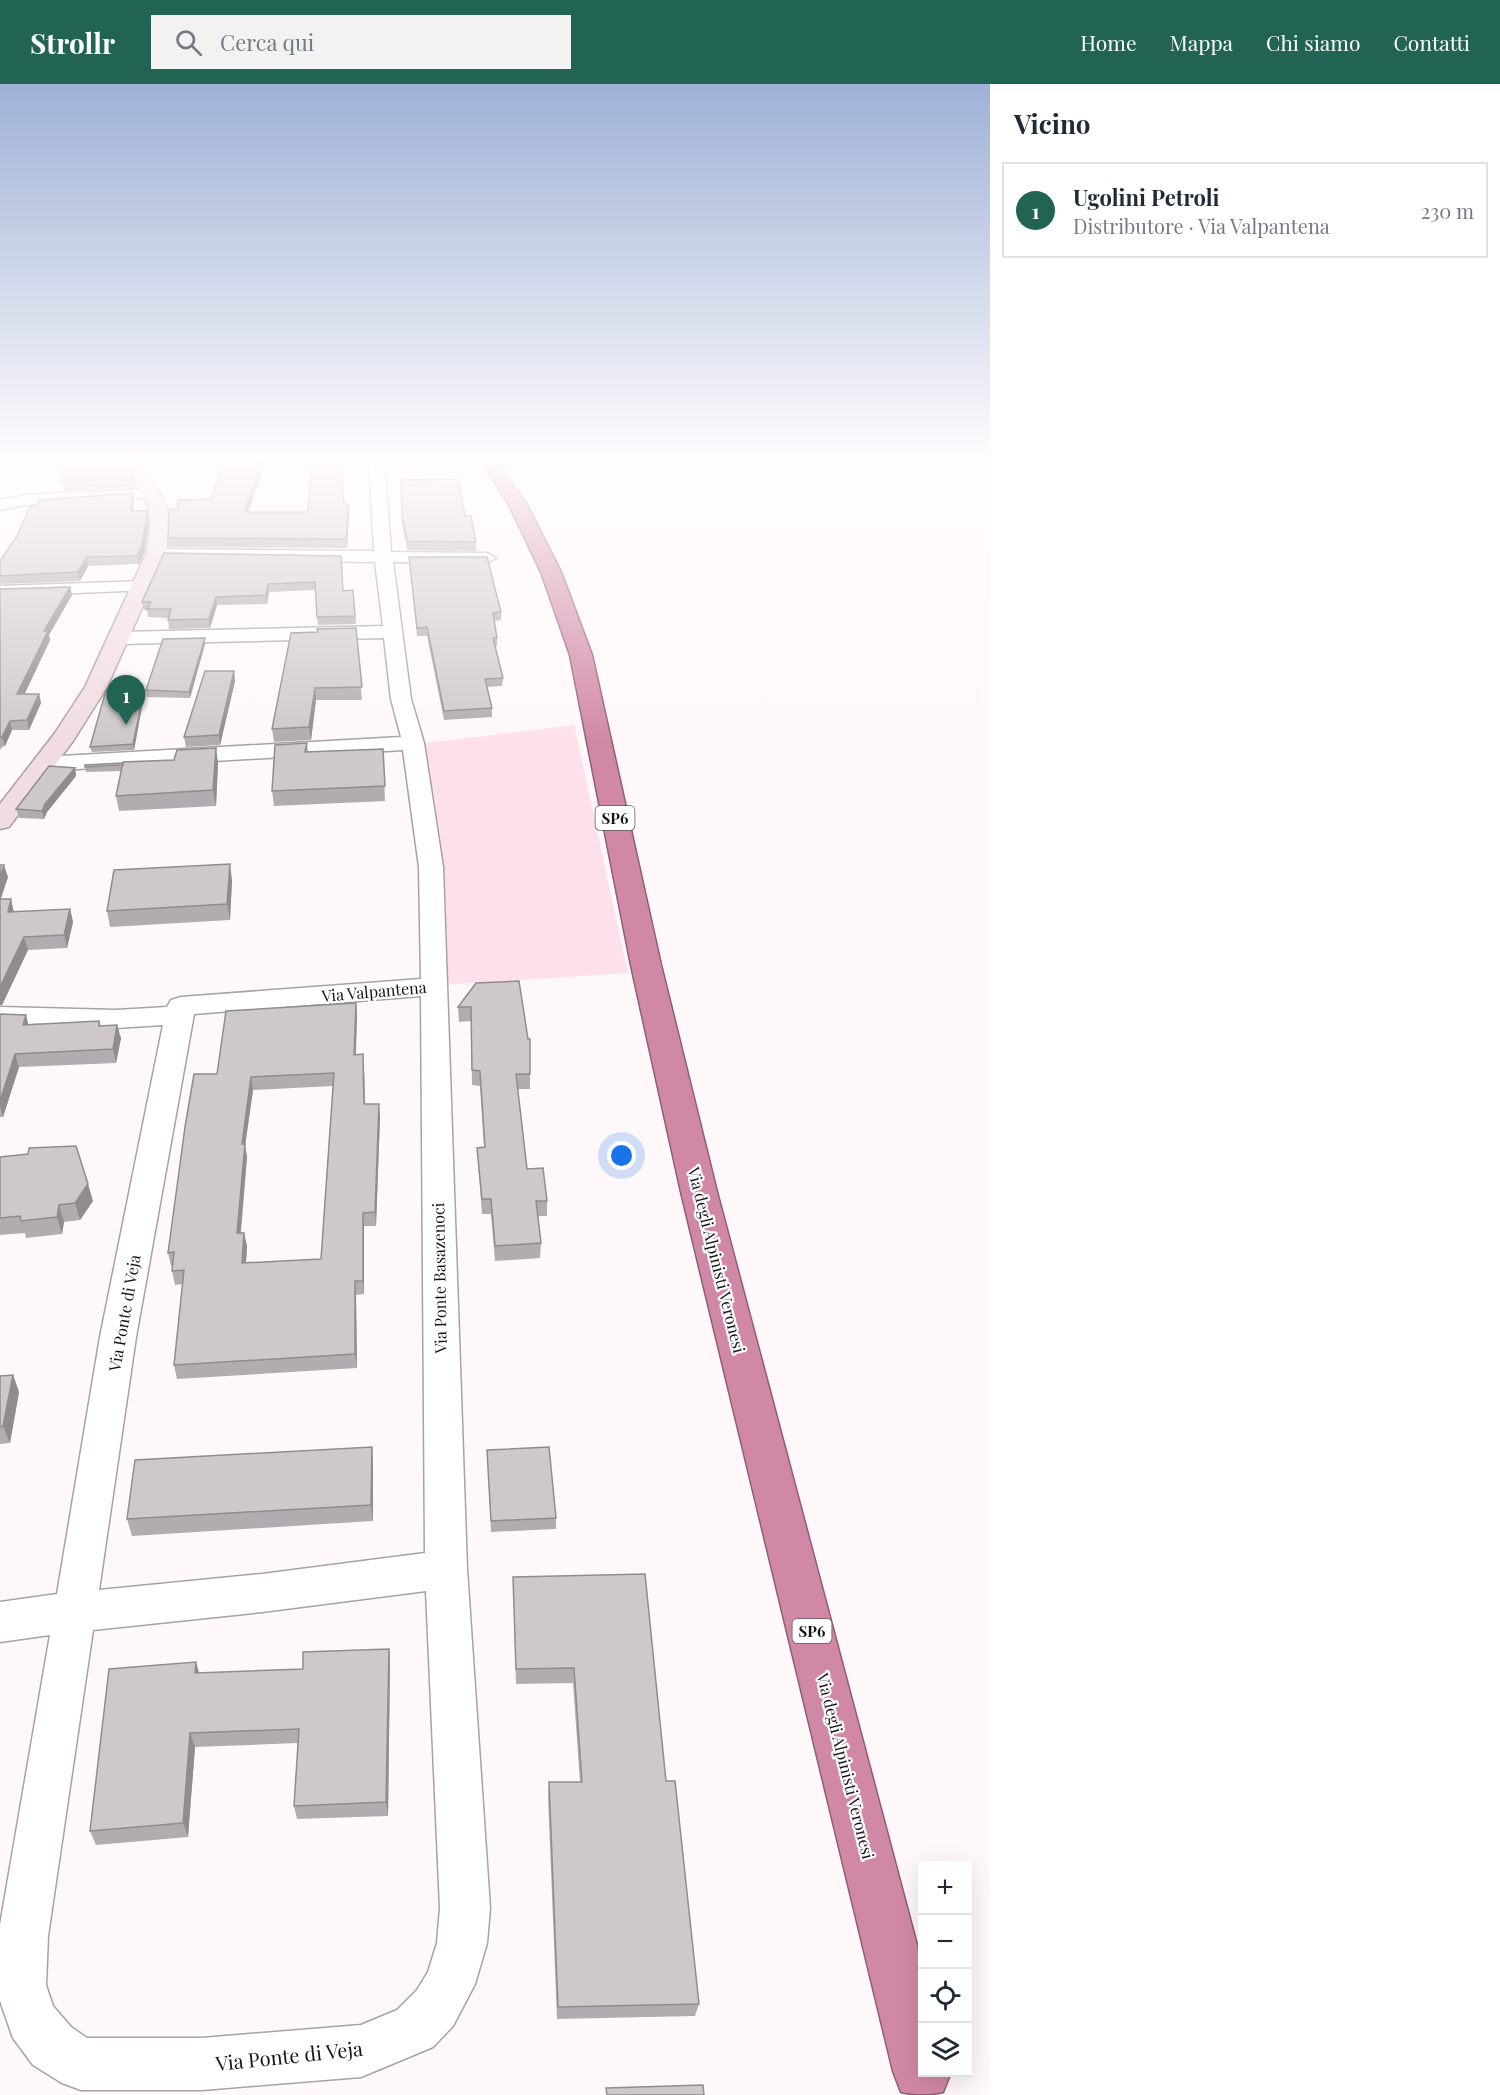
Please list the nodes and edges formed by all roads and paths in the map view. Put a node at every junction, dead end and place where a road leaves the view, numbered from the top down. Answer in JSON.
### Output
{"nodes":[{"id":1,"x":156,"y":554,"type":"joint"},
{"id":2,"x":542,"y":554,"type":"edge"},
{"id":3,"x":383,"y":556,"type":"junction"},
{"id":4,"x":488,"y":558,"type":"edge"},
{"id":5,"x":144,"y":586,"type":"junction"},
{"id":6,"x":0,"y":591,"type":"edge"},
{"id":7,"x":393,"y":632,"type":"junction"},
{"id":8,"x":120,"y":638,"type":"junction"},
{"id":9,"x":413,"y":743,"type":"junction"},
{"id":10,"x":43,"y":764,"type":"junction"},
{"id":11,"x":0,"y":821,"type":"edge"},
{"id":12,"x":435,"y":986,"type":"junction"},
{"id":13,"x":180,"y":1015,"type":"junction"},
{"id":14,"x":0,"y":1016,"type":"edge"},
{"id":15,"x":446,"y":1569,"type":"junction"},
{"id":16,"x":75,"y":1612,"type":"junction"},
{"id":17,"x":0,"y":1622,"type":"edge"},
{"id":18,"x":918,"y":2052,"type":"edge"},
{"id":19,"x":924,"y":2077,"type":"edge"},
{"id":20,"x":928,"y":2095,"type":"edge"}],
"edges":[{"from":1,"to":3,"type":"street"},
{"from":1,"to":5,"type":"street"},
{"from":2,"to":18,"type":"highway","name":"Via degli Alpinisti Veronesi","number":"SP6"},
{"from":3,"to":4,"type":"street"},
{"from":3,"to":7,"type":"street","name":"Via Valpantena"},
{"from":5,"to":6,"type":"street"},
{"from":5,"to":8,"type":"street"},
{"from":7,"to":8,"type":"street"},
{"from":7,"to":9,"type":"street","name":"Via Valpantena"},
{"from":8,"to":10,"type":"street"},
{"from":9,"to":10,"type":"street"},
{"from":9,"to":12,"type":"street","name":"Via Valpantena"},
{"from":10,"to":11,"type":"street"},
{"from":12,"to":13,"type":"street","name":"Via Valpantena"},
{"from":12,"to":15,"type":"street","name":"Via Ponte Basazenoci"},
{"from":13,"to":14,"type":"street","name":"Via Valpantena"},
{"from":13,"to":16,"type":"street","name":"Via Ponte di Veja"},
{"from":15,"to":16,"type":"street"},
{"from":15,"to":16,"type":"street","name":"Via Ponte di Veja"},
{"from":16,"to":17,"type":"street"},
{"from":19,"to":20,"type":"highway","name":"Via degli Alpinisti Veronesi","number":"SP6"}]}
